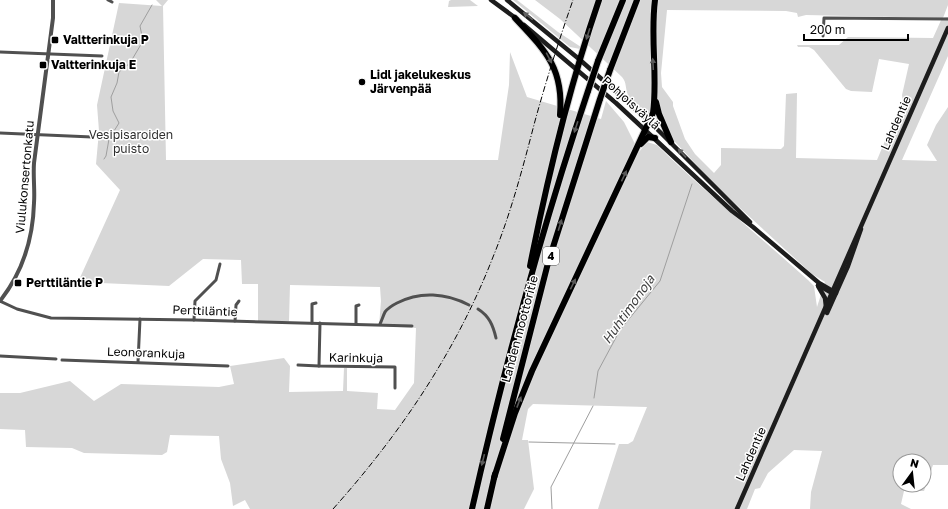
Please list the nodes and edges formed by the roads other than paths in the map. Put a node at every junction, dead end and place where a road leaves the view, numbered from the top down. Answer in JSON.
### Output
{"nodes":[{"id":1,"x":53,"y":0,"type":"edge"},
{"id":2,"x":108,"y":0,"type":"edge"},
{"id":3,"x":490,"y":0,"type":"edge"},
{"id":4,"x":507,"y":0,"type":"edge"},
{"id":5,"x":599,"y":0,"type":"edge"},
{"id":6,"x":623,"y":0,"type":"edge"},
{"id":7,"x":637,"y":0,"type":"edge"},
{"id":8,"x":655,"y":0,"type":"edge"},
{"id":9,"x":112,"y":2,"type":"dead end"},
{"id":10,"x":515,"y":18,"type":"junction"},
{"id":11,"x":948,"y":19,"type":"edge"},
{"id":12,"x":948,"y":28,"type":"edge"},
{"id":13,"x":823,"y":36,"type":"dead end"},
{"id":14,"x":0,"y":52,"type":"edge"},
{"id":15,"x":48,"y":54,"type":"junction"},
{"id":16,"x":102,"y":56,"type":"dead end"},
{"id":17,"x":579,"y":59,"type":"junction"},
{"id":18,"x":576,"y":67,"type":"junction"},
{"id":19,"x":654,"y":86,"type":"junction"},
{"id":20,"x":649,"y":121,"type":"junction"},
{"id":21,"x":646,"y":129,"type":"junction"},
{"id":22,"x":0,"y":133,"type":"edge"},
{"id":23,"x":38,"y":133,"type":"junction"},
{"id":24,"x":92,"y":137,"type":"dead end"},
{"id":25,"x":654,"y":138,"type":"junction"},
{"id":26,"x":556,"y":140,"type":"junction"},
{"id":27,"x":671,"y":142,"type":"junction"},
{"id":28,"x":636,"y":150,"type":"junction"},
{"id":29,"x":753,"y":227,"type":"junction"},
{"id":30,"x":780,"y":250,"type":"junction"},
{"id":31,"x":220,"y":264,"type":"dead end"},
{"id":32,"x":815,"y":283,"type":"junction"},
{"id":33,"x":834,"y":292,"type":"junction"},
{"id":34,"x":0,"y":301,"type":"edge"},
{"id":35,"x":239,"y":301,"type":"dead end"},
{"id":36,"x":316,"y":303,"type":"dead end"},
{"id":37,"x":359,"y":305,"type":"dead end"},
{"id":38,"x":469,"y":305,"type":"tunnel mouth"},
{"id":39,"x":478,"y":309,"type":"tunnel mouth"},
{"id":40,"x":826,"y":309,"type":"junction"},
{"id":41,"x":520,"y":315,"type":"junction"},
{"id":42,"x":140,"y":319,"type":"junction"},
{"id":43,"x":194,"y":320,"type":"junction"},
{"id":44,"x":235,"y":321,"type":"junction"},
{"id":45,"x":312,"y":323,"type":"junction"},
{"id":46,"x":320,"y":323,"type":"junction"},
{"id":47,"x":356,"y":324,"type":"junction"},
{"id":48,"x":380,"y":324,"type":"junction"},
{"id":49,"x":412,"y":326,"type":"dead end"},
{"id":50,"x":496,"y":338,"type":"dead end"},
{"id":51,"x":0,"y":356,"type":"edge"},
{"id":52,"x":56,"y":359,"type":"dead end"},
{"id":53,"x":62,"y":360,"type":"dead end"},
{"id":54,"x":138,"y":362,"type":"junction"},
{"id":55,"x":298,"y":365,"type":"dead end"},
{"id":56,"x":228,"y":366,"type":"dead end"},
{"id":57,"x":319,"y":366,"type":"junction"},
{"id":58,"x":395,"y":388,"type":"dead end"},
{"id":59,"x":782,"y":406,"type":"junction"},
{"id":60,"x":494,"y":478,"type":"junction"},
{"id":61,"x":472,"y":509,"type":"edge"},
{"id":62,"x":487,"y":509,"type":"edge"},
{"id":63,"x":737,"y":509,"type":"edge"}],
"edges":[{"from":1,"to":15,"type":"street","name":"Viulukonsertonkatu"},
{"from":2,"to":9,"type":"street"},
{"from":3,"to":10,"type":"main road","name":"Pohjoisväylä"},
{"from":17,"to":4,"type":"main road","name":"Pohjoisväylä","one_way":true},
{"from":5,"to":17,"type":"highway","one_way":true},
{"from":6,"to":41,"type":"highway","name":"Lahden moottoritie","number":"4","one_way":true,"bridge":true},
{"from":60,"to":7,"type":"highway","name":"Lahden moottoritie","number":"4","one_way":true,"bridge":true},
{"from":19,"to":8,"type":"highway","one_way":true},
{"from":10,"to":18,"type":"main road","name":"Pohjoisväylä"},
{"from":10,"to":26,"type":"highway","one_way":true},
{"from":11,"to":13,"type":"street"},
{"from":12,"to":33,"type":"main road","name":"Lahdentie"},
{"from":14,"to":15,"type":"street"},
{"from":15,"to":16,"type":"street"},
{"from":15,"to":23,"type":"street","name":"Viulukonsertonkatu"},
{"from":17,"to":18,"type":"highway"},
{"from":17,"to":20,"type":"main road","name":"Pohjoisväylä"},
{"from":18,"to":21,"type":"main road","name":"Pohjoisväylä"},
{"from":18,"to":26,"type":"highway"},
{"from":19,"to":20,"type":"highway"},
{"from":19,"to":27,"type":"highway"},
{"from":20,"to":21,"type":"highway"},
{"from":20,"to":27,"type":"main road","name":"Pohjoisväylä"},
{"from":21,"to":25,"type":"main road","name":"Pohjoisväylä"},
{"from":21,"to":28,"type":"highway"},
{"from":22,"to":23,"type":"street"},
{"from":23,"to":24,"type":"street"},
{"from":23,"to":34,"type":"street","name":"Viulukonsertonkatu"},
{"from":25,"to":28,"type":"highway"},
{"from":25,"to":29,"type":"main road","name":"Pohjoisväylä"},
{"from":26,"to":41,"type":"highway"},
{"from":29,"to":27,"type":"main road","name":"Pohjoisväylä","one_way":true},
{"from":60,"to":28,"type":"highway","one_way":true},
{"from":29,"to":30,"type":"main road","name":"Pohjoisväylä"},
{"from":30,"to":32,"type":"main road","name":"Pohjoisväylä"},
{"from":30,"to":33,"type":"main road","name":"Pohjoisväylä"},
{"from":31,"to":43,"type":"street"},
{"from":32,"to":33,"type":"main road","name":"Pohjoisväylä"},
{"from":32,"to":40,"type":"main road","name":"Pohjoisväylä"},
{"from":33,"to":40,"type":"main road","name":"Lahdentie"},
{"from":33,"to":59,"type":"main road","name":"Lahdentie"},
{"from":34,"to":42,"type":"street","name":"Perttiläntie"},
{"from":35,"to":44,"type":"street"},
{"from":36,"to":45,"type":"street"},
{"from":37,"to":47,"type":"street"},
{"from":38,"to":48,"type":"street"},
{"from":39,"to":50,"type":"street"},
{"from":40,"to":59,"type":"main road","name":"Lahdentie"},
{"from":41,"to":61,"type":"highway","name":"Lahden moottoritie","number":"4","one_way":true},
{"from":42,"to":43,"type":"street","name":"Perttiläntie"},
{"from":42,"to":54,"type":"street"},
{"from":43,"to":44,"type":"street","name":"Perttiläntie"},
{"from":44,"to":45,"type":"street","name":"Perttiläntie"},
{"from":45,"to":46,"type":"street","name":"Perttiläntie"},
{"from":46,"to":47,"type":"street","name":"Perttiläntie"},
{"from":46,"to":57,"type":"street","name":"Karinkuja"},
{"from":47,"to":48,"type":"street","name":"Perttiläntie"},
{"from":48,"to":49,"type":"street","name":"Perttiläntie"},
{"from":51,"to":52,"type":"street"},
{"from":53,"to":54,"type":"street","name":"Leonorankuja"},
{"from":54,"to":56,"type":"street","name":"Leonorankuja"},
{"from":55,"to":57,"type":"street","name":"Karinkuja"},
{"from":57,"to":58,"type":"street","name":"Karinkuja"},
{"from":59,"to":63,"type":"main road","name":"Lahdentie"},
{"from":60,"to":62,"type":"highway","name":"Lahden moottoritie","number":"4"}]}
